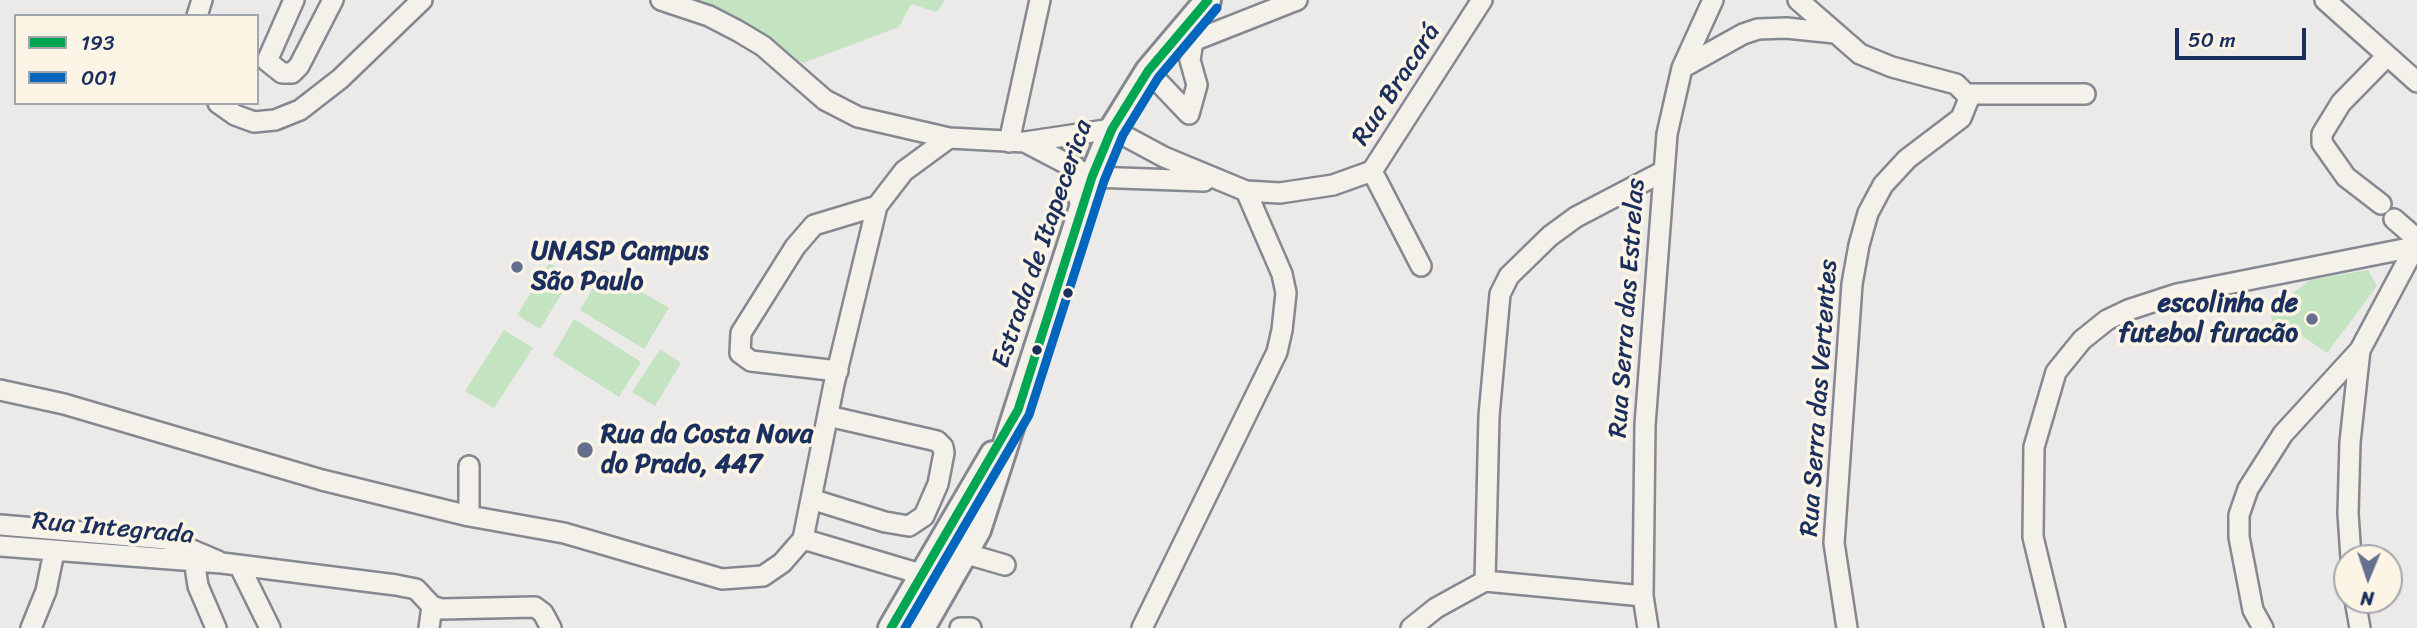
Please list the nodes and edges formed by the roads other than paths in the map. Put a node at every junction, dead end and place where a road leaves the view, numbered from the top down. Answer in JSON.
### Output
{"nodes":[{"id":1,"x":294,"y":0,"type":"edge"},
{"id":2,"x":333,"y":0,"type":"edge"},
{"id":3,"x":422,"y":0,"type":"edge"},
{"id":4,"x":661,"y":0,"type":"edge"},
{"id":5,"x":1040,"y":0,"type":"edge"},
{"id":6,"x":1208,"y":0,"type":"edge"},
{"id":7,"x":1482,"y":0,"type":"edge"},
{"id":8,"x":1713,"y":0,"type":"edge"},
{"id":9,"x":1798,"y":0,"type":"edge"},
{"id":10,"x":2325,"y":0,"type":"edge"},
{"id":11,"x":1290,"y":10,"type":"edge"},
{"id":12,"x":1836,"y":33,"type":"junction"},
{"id":13,"x":1185,"y":39,"type":"junction"},
{"id":14,"x":2386,"y":56,"type":"junction"},
{"id":15,"x":1682,"y":68,"type":"junction"},
{"id":16,"x":1148,"y":71,"type":"junction"},
{"id":17,"x":2417,"y":82,"type":"edge"},
{"id":18,"x":1966,"y":94,"type":"junction"},
{"id":19,"x":2085,"y":94,"type":"dead end"},
{"id":20,"x":221,"y":105,"type":"edge"},
{"id":21,"x":1112,"y":129,"type":"junction"},
{"id":22,"x":949,"y":138,"type":"junction"},
{"id":23,"x":1017,"y":142,"type":"junction"},
{"id":24,"x":1372,"y":171,"type":"junction"},
{"id":25,"x":1664,"y":171,"type":"junction"},
{"id":26,"x":1082,"y":172,"type":"junction"},
{"id":27,"x":1219,"y":181,"type":"junction"},
{"id":28,"x":1246,"y":191,"type":"junction"},
{"id":29,"x":877,"y":206,"type":"junction"},
{"id":30,"x":2416,"y":246,"type":"edge"},
{"id":31,"x":1421,"y":266,"type":"dead end"},
{"id":32,"x":2360,"y":350,"type":"junction"},
{"id":33,"x":838,"y":371,"type":"junction"},
{"id":34,"x":0,"y":390,"type":"edge"},
{"id":35,"x":1018,"y":410,"type":"junction"},
{"id":36,"x":828,"y":416,"type":"junction"},
{"id":37,"x":468,"y":466,"type":"dead end"},
{"id":38,"x":811,"y":499,"type":"junction"},
{"id":39,"x":469,"y":516,"type":"junction"},
{"id":40,"x":0,"y":525,"type":"edge"},
{"id":41,"x":803,"y":539,"type":"junction"},
{"id":42,"x":2350,"y":544,"type":"edge"},
{"id":43,"x":0,"y":546,"type":"edge"},
{"id":44,"x":54,"y":552,"type":"junction"},
{"id":45,"x":967,"y":554,"type":"junction"},
{"id":46,"x":194,"y":556,"type":"junction"},
{"id":47,"x":231,"y":565,"type":"junction"},
{"id":48,"x":1005,"y":565,"type":"dead end"},
{"id":49,"x":924,"y":575,"type":"junction"},
{"id":50,"x":1485,"y":581,"type":"junction"},
{"id":51,"x":1643,"y":596,"type":"junction"},
{"id":52,"x":432,"y":606,"type":"junction"},
{"id":53,"x":1144,"y":627,"type":"edge"},
{"id":54,"x":31,"y":628,"type":"edge"},
{"id":55,"x":216,"y":628,"type":"edge"},
{"id":56,"x":270,"y":628,"type":"edge"},
{"id":57,"x":429,"y":628,"type":"edge"},
{"id":58,"x":551,"y":628,"type":"edge"},
{"id":59,"x":891,"y":628,"type":"edge"},
{"id":60,"x":922,"y":628,"type":"edge"},
{"id":61,"x":960,"y":628,"type":"edge"},
{"id":62,"x":971,"y":628,"type":"edge"},
{"id":63,"x":1410,"y":628,"type":"edge"},
{"id":64,"x":1648,"y":628,"type":"edge"},
{"id":65,"x":1847,"y":628,"type":"edge"},
{"id":66,"x":2055,"y":628,"type":"edge"},
{"id":67,"x":2263,"y":628,"type":"edge"}],
"edges":[{"from":1,"to":2,"type":"street"},
{"from":3,"to":20,"type":"street"},
{"from":4,"to":22,"type":"street"},
{"from":5,"to":23,"type":"street"},
{"from":6,"to":13,"type":"main road","name":"Estrada de Itapecerica"},
{"from":7,"to":24,"type":"street","name":"Rua Bracará"},
{"from":8,"to":15,"type":"street","name":"Rua Serra das Estrelas"},
{"from":9,"to":12,"type":"street"},
{"from":10,"to":14,"type":"street"},
{"from":11,"to":13,"type":"street"},
{"from":12,"to":15,"type":"street"},
{"from":12,"to":18,"type":"street"},
{"from":13,"to":16,"type":"main road","name":"Estrada de Itapecerica"},
{"from":13,"to":16,"type":"street"},
{"from":14,"to":17,"type":"street"},
{"from":14,"to":30,"type":"street"},
{"from":15,"to":25,"type":"street","name":"Rua Serra das Estrelas"},
{"from":16,"to":21,"type":"main road","name":"Estrada de Itapecerica"},
{"from":18,"to":19,"type":"street"},
{"from":18,"to":65,"type":"street","name":"Rua Serra das Vertentes"},
{"from":21,"to":23,"type":"street"},
{"from":21,"to":26,"type":"main road","name":"Estrada de Itapecerica"},
{"from":21,"to":27,"type":"street","name":"Rua Bracará"},
{"from":22,"to":23,"type":"street"},
{"from":22,"to":29,"type":"street"},
{"from":23,"to":26,"type":"street"},
{"from":24,"to":28,"type":"street","name":"Rua Bracará"},
{"from":24,"to":31,"type":"street"},
{"from":25,"to":50,"type":"street"},
{"from":25,"to":51,"type":"street","name":"Rua Serra das Estrelas"},
{"from":26,"to":27,"type":"street","name":"Rua Bracará"},
{"from":26,"to":35,"type":"main road","name":"Estrada de Itapecerica"},
{"from":27,"to":28,"type":"street","name":"Rua Bracará"},
{"from":28,"to":53,"type":"street"},
{"from":29,"to":33,"type":"street"},
{"from":29,"to":33,"type":"street"},
{"from":30,"to":32,"type":"street"},
{"from":30,"to":66,"type":"street"},
{"from":32,"to":42,"type":"street"},
{"from":32,"to":67,"type":"street"},
{"from":33,"to":36,"type":"street"},
{"from":34,"to":39,"type":"street"},
{"from":35,"to":45,"type":"main road","name":"Estrada de Itapecerica"},
{"from":35,"to":49,"type":"main road","name":"Estrada de Itapecerica"},
{"from":36,"to":38,"type":"street"},
{"from":36,"to":38,"type":"street"},
{"from":37,"to":39,"type":"street"},
{"from":38,"to":41,"type":"street"},
{"from":39,"to":41,"type":"street"},
{"from":40,"to":46,"type":"street","name":"Rua Integrada"},
{"from":41,"to":49,"type":"street"},
{"from":43,"to":44,"type":"street","name":"Rua Integrada"},
{"from":44,"to":46,"type":"street","name":"Rua Integrada"},
{"from":44,"to":54,"type":"street"},
{"from":45,"to":48,"type":"street"},
{"from":45,"to":60,"type":"main road","name":"Estrada de Itapecerica"},
{"from":46,"to":47,"type":"street","name":"Rua Integrada"},
{"from":46,"to":55,"type":"street"},
{"from":47,"to":52,"type":"street","name":"Rua Integrada"},
{"from":47,"to":56,"type":"street"},
{"from":49,"to":59,"type":"main road","name":"Estrada de Itapecerica"},
{"from":50,"to":51,"type":"street"},
{"from":50,"to":63,"type":"street"},
{"from":51,"to":64,"type":"street","name":"Rua Serra das Estrelas"},
{"from":52,"to":57,"type":"street"},
{"from":52,"to":58,"type":"street","name":"Rua Integrada"},
{"from":61,"to":62,"type":"street"}]}
